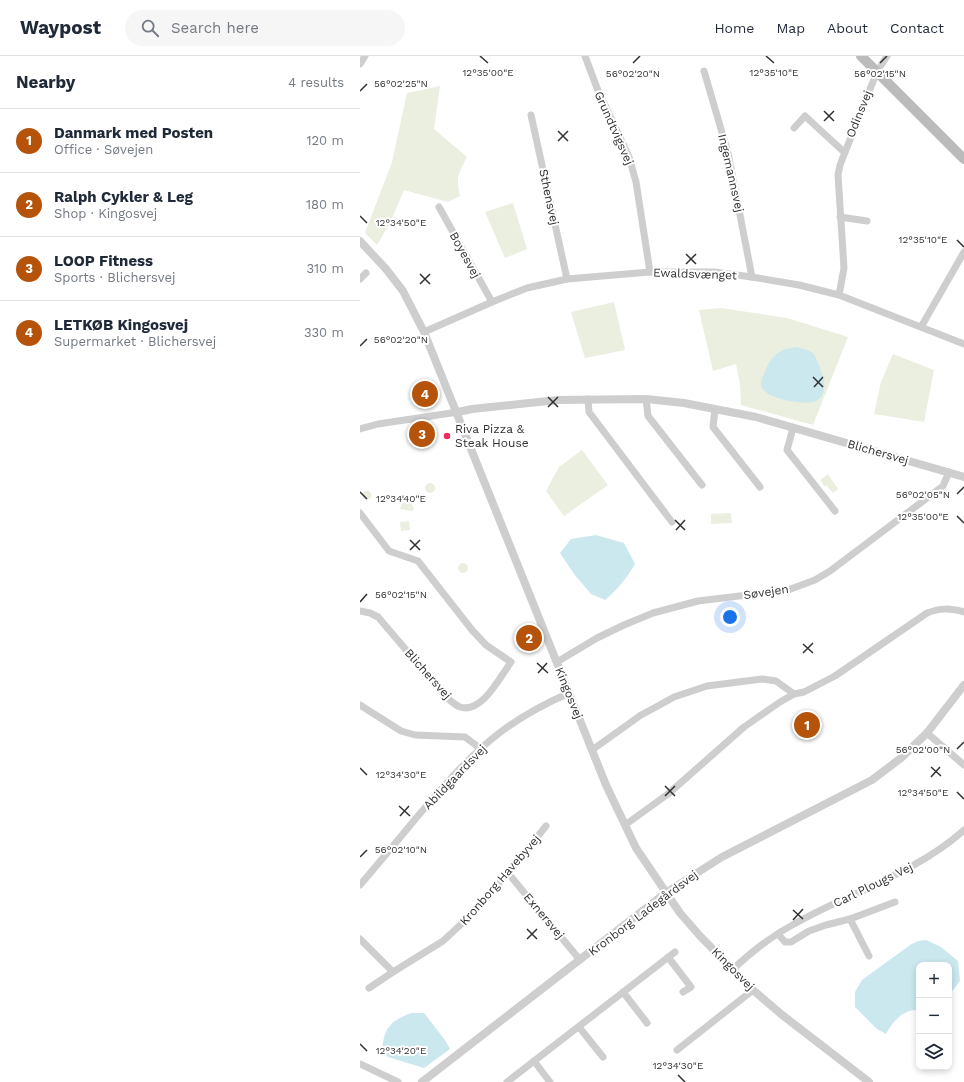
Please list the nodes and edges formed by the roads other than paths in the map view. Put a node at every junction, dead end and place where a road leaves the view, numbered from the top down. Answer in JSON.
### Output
{"nodes":[{"id":1,"x":585,"y":56,"type":"edge"},
{"id":2,"x":861,"y":56,"type":"edge"},
{"id":3,"x":887,"y":56,"type":"edge"},
{"id":4,"x":704,"y":72,"type":"dead end"},
{"id":5,"x":877,"y":72,"type":"junction"},
{"id":6,"x":531,"y":115,"type":"dead end"},
{"id":7,"x":794,"y":128,"type":"dead end"},
{"id":8,"x":844,"y":152,"type":"junction"},
{"id":9,"x":964,"y":159,"type":"edge"},
{"id":10,"x":439,"y":207,"type":"dead end"},
{"id":11,"x":840,"y":217,"type":"junction"},
{"id":12,"x":867,"y":221,"type":"dead end"},
{"id":13,"x":360,"y":241,"type":"edge"},
{"id":14,"x":964,"y":252,"type":"edge"},
{"id":15,"x":650,"y":272,"type":"junction"},
{"id":16,"x":366,"y":273,"type":"dead end"},
{"id":17,"x":752,"y":277,"type":"junction"},
{"id":18,"x":360,"y":279,"type":"edge"},
{"id":19,"x":567,"y":279,"type":"junction"},
{"id":20,"x":839,"y":295,"type":"junction"},
{"id":21,"x":492,"y":302,"type":"junction"},
{"id":22,"x":921,"y":327,"type":"junction"},
{"id":23,"x":424,"y":332,"type":"junction"},
{"id":24,"x":964,"y":344,"type":"edge"},
{"id":25,"x":588,"y":399,"type":"junction"},
{"id":26,"x":646,"y":399,"type":"junction"},
{"id":27,"x":715,"y":409,"type":"junction"},
{"id":28,"x":458,"y":412,"type":"junction"},
{"id":29,"x":793,"y":428,"type":"junction"},
{"id":30,"x":360,"y":429,"type":"edge"},
{"id":31,"x":949,"y":472,"type":"junction"},
{"id":32,"x":964,"y":477,"type":"edge"},
{"id":33,"x":702,"y":485,"type":"dead end"},
{"id":34,"x":760,"y":487,"type":"dead end"},
{"id":35,"x":835,"y":511,"type":"dead end"},
{"id":36,"x":360,"y":514,"type":"edge"},
{"id":37,"x":672,"y":522,"type":"dead end"},
{"id":38,"x":360,"y":611,"type":"edge"},
{"id":39,"x":964,"y":612,"type":"edge"},
{"id":40,"x":557,"y":662,"type":"junction"},
{"id":41,"x":964,"y":685,"type":"edge"},
{"id":42,"x":569,"y":693,"type":"junction"},
{"id":43,"x":794,"y":694,"type":"junction"},
{"id":44,"x":360,"y":705,"type":"edge"},
{"id":45,"x":927,"y":733,"type":"junction"},
{"id":46,"x":481,"y":749,"type":"junction"},
{"id":47,"x":592,"y":750,"type":"junction"},
{"id":48,"x":964,"y":765,"type":"edge"},
{"id":49,"x":625,"y":825,"type":"junction"},
{"id":50,"x":546,"y":826,"type":"dead end"},
{"id":51,"x":964,"y":830,"type":"edge"},
{"id":52,"x":508,"y":873,"type":"junction"},
{"id":53,"x":360,"y":885,"type":"edge"},
{"id":54,"x":667,"y":892,"type":"junction"},
{"id":55,"x":895,"y":902,"type":"dead end"},
{"id":56,"x":850,"y":919,"type":"junction"},
{"id":57,"x":778,"y":934,"type":"junction"},
{"id":58,"x":360,"y":939,"type":"edge"},
{"id":59,"x":675,"y":952,"type":"dead end"},
{"id":60,"x":869,"y":956,"type":"dead end"},
{"id":61,"x":668,"y":957,"type":"junction"},
{"id":62,"x":580,"y":960,"type":"junction"},
{"id":63,"x":732,"y":970,"type":"junction"},
{"id":64,"x":393,"y":972,"type":"junction"},
{"id":65,"x":369,"y":988,"type":"dead end"},
{"id":66,"x":753,"y":990,"type":"junction"},
{"id":67,"x":623,"y":992,"type":"junction"},
{"id":68,"x":683,"y":992,"type":"dead end"},
{"id":69,"x":647,"y":1023,"type":"dead end"},
{"id":70,"x":579,"y":1027,"type":"junction"},
{"id":71,"x":677,"y":1050,"type":"dead end"},
{"id":72,"x":603,"y":1057,"type":"dead end"},
{"id":73,"x":534,"y":1062,"type":"junction"},
{"id":74,"x":360,"y":1064,"type":"edge"},
{"id":75,"x":398,"y":1082,"type":"edge"},
{"id":76,"x":422,"y":1082,"type":"edge"},
{"id":77,"x":507,"y":1082,"type":"edge"},
{"id":78,"x":550,"y":1082,"type":"edge"},
{"id":79,"x":869,"y":1082,"type":"edge"}],
"edges":[{"from":1,"to":15,"type":"street","name":"Grundtvigsvej"},
{"from":2,"to":5,"type":"main road"},
{"from":3,"to":5,"type":"street","name":"Odinsvej"},
{"from":4,"to":17,"type":"street","name":"Ingemannsvej"},
{"from":5,"to":8,"type":"street","name":"Odinsvej"},
{"from":5,"to":9,"type":"main road"},
{"from":6,"to":19,"type":"street","name":"Sthensvej"},
{"from":7,"to":8,"type":"street","name":"Odinsvej"},
{"from":8,"to":11,"type":"street","name":"Odinsvej"},
{"from":10,"to":21,"type":"street","name":"Boyesvej"},
{"from":11,"to":12,"type":"street"},
{"from":11,"to":20,"type":"street","name":"Odinsvej"},
{"from":13,"to":23,"type":"street","name":"Kingosvej"},
{"from":14,"to":22,"type":"street"},
{"from":15,"to":17,"type":"street","name":"Ewaldsvænget"},
{"from":15,"to":19,"type":"street","name":"Ewaldsvænget"},
{"from":16,"to":18,"type":"street"},
{"from":17,"to":20,"type":"street","name":"Ewaldsvænget"},
{"from":19,"to":21,"type":"street","name":"Ewaldsvænget"},
{"from":20,"to":22,"type":"street","name":"Ewaldsvænget"},
{"from":21,"to":23,"type":"street","name":"Ewaldsvænget"},
{"from":22,"to":24,"type":"street","name":"Ewaldsvænget"},
{"from":23,"to":28,"type":"street","name":"Kingosvej"},
{"from":25,"to":26,"type":"street","name":"Blichersvej"},
{"from":25,"to":28,"type":"street","name":"Blichersvej"},
{"from":25,"to":37,"type":"street"},
{"from":26,"to":27,"type":"street","name":"Blichersvej"},
{"from":26,"to":33,"type":"street"},
{"from":27,"to":29,"type":"street","name":"Blichersvej"},
{"from":27,"to":34,"type":"street"},
{"from":28,"to":30,"type":"street","name":"Blichersvej"},
{"from":28,"to":40,"type":"street","name":"Kingosvej"},
{"from":29,"to":31,"type":"street","name":"Blichersvej"},
{"from":29,"to":35,"type":"street"},
{"from":31,"to":32,"type":"street","name":"Blichersvej"},
{"from":31,"to":40,"type":"street","name":"Søvejen"},
{"from":36,"to":38,"type":"street","name":"Blichersvej"},
{"from":39,"to":43,"type":"street"},
{"from":40,"to":42,"type":"street","name":"Kingosvej"},
{"from":41,"to":45,"type":"street","name":"Kronborg Ladegårdsvej"},
{"from":42,"to":46,"type":"street","name":"Abildgaardsvej"},
{"from":42,"to":47,"type":"street","name":"Kingosvej"},
{"from":43,"to":47,"type":"street"},
{"from":43,"to":49,"type":"street"},
{"from":44,"to":46,"type":"street"},
{"from":45,"to":48,"type":"street"},
{"from":45,"to":54,"type":"street","name":"Kronborg Ladegårdsvej"},
{"from":46,"to":53,"type":"street","name":"Abildgaardsvej"},
{"from":47,"to":49,"type":"street","name":"Kingosvej"},
{"from":49,"to":54,"type":"street","name":"Kingosvej"},
{"from":50,"to":52,"type":"street","name":"Kronborg Havebyvej"},
{"from":51,"to":57,"type":"street","name":"Carl Plougs Vej"},
{"from":52,"to":62,"type":"street","name":"Exnersvej"},
{"from":52,"to":64,"type":"street","name":"Kronborg Havebyvej"},
{"from":54,"to":62,"type":"street","name":"Kronborg Ladegårdsvej"},
{"from":54,"to":63,"type":"street","name":"Kingosvej"},
{"from":55,"to":56,"type":"street","name":"Carl Plougs Vej"},
{"from":56,"to":57,"type":"street","name":"Carl Plougs Vej"},
{"from":56,"to":60,"type":"street","name":"Carl Plougs Vej"},
{"from":57,"to":63,"type":"street","name":"Carl Plougs Vej"},
{"from":58,"to":64,"type":"street"},
{"from":59,"to":61,"type":"street"},
{"from":61,"to":67,"type":"street"},
{"from":61,"to":68,"type":"street"},
{"from":62,"to":76,"type":"street","name":"Kronborg Ladegårdsvej"},
{"from":63,"to":66,"type":"street","name":"Kingosvej"},
{"from":64,"to":65,"type":"street","name":"Kronborg Havebyvej"},
{"from":66,"to":71,"type":"street"},
{"from":66,"to":79,"type":"street","name":"Kingosvej"},
{"from":67,"to":69,"type":"street"},
{"from":67,"to":70,"type":"street"},
{"from":70,"to":72,"type":"street"},
{"from":70,"to":73,"type":"street"},
{"from":73,"to":77,"type":"street"},
{"from":73,"to":78,"type":"street"},
{"from":74,"to":75,"type":"street"}]}
